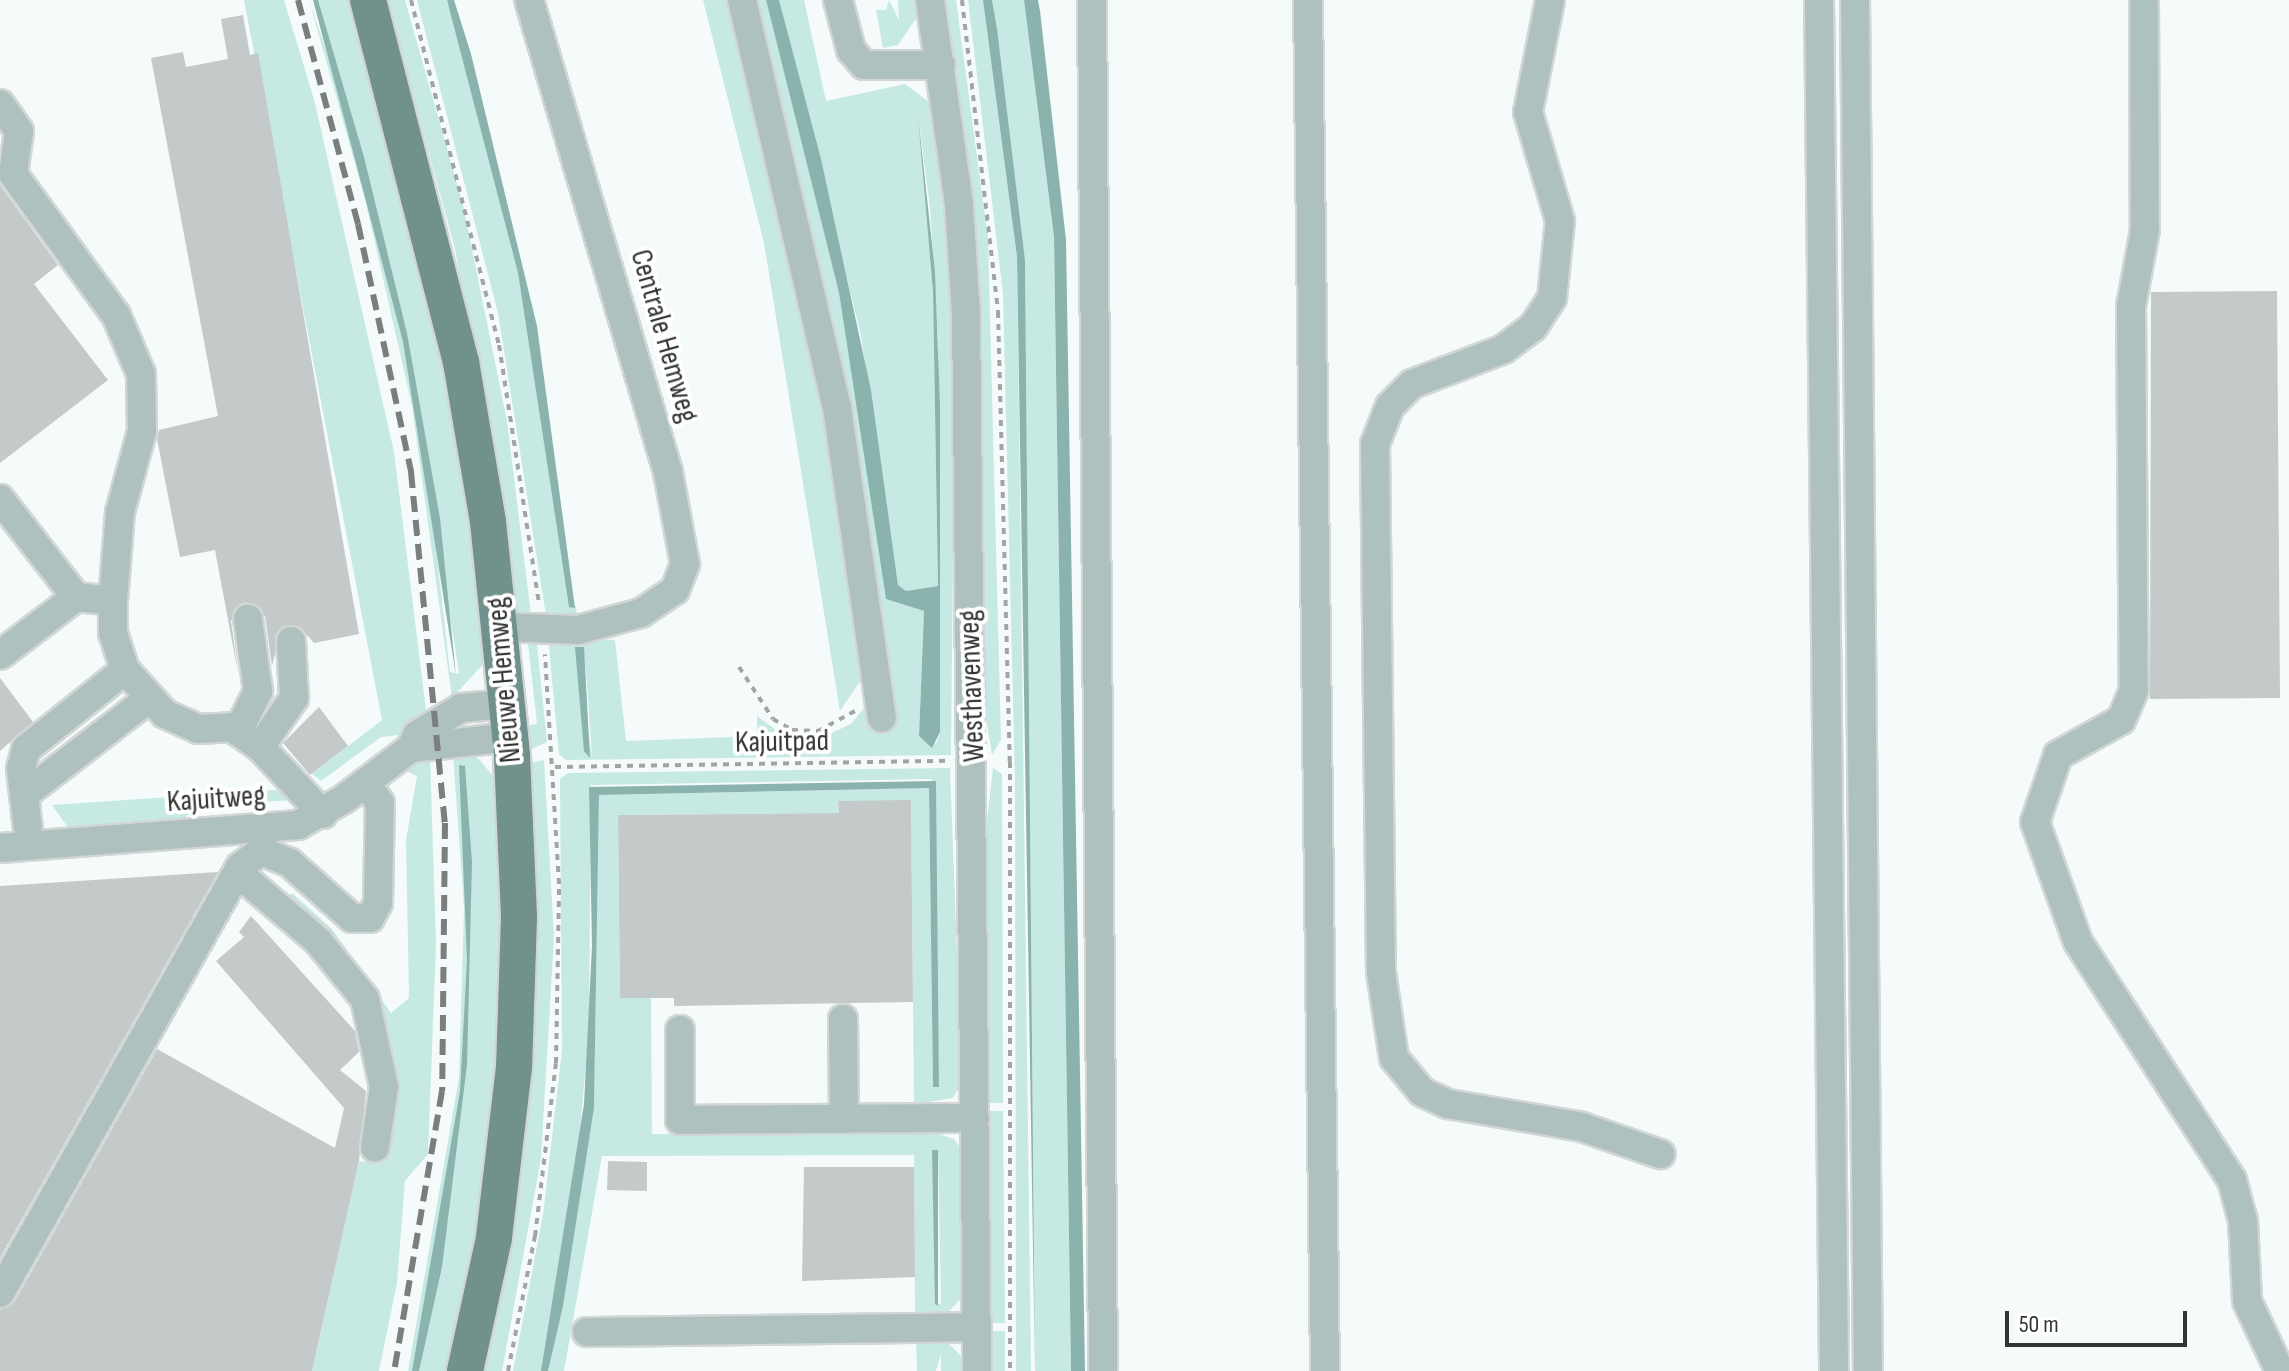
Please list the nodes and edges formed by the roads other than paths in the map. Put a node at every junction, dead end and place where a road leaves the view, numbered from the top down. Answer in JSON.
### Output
{"nodes":[{"id":1,"x":368,"y":0,"type":"edge"},
{"id":2,"x":529,"y":0,"type":"edge"},
{"id":3,"x":742,"y":0,"type":"edge"},
{"id":4,"x":838,"y":0,"type":"edge"},
{"id":5,"x":930,"y":0,"type":"edge"},
{"id":6,"x":1092,"y":0,"type":"edge"},
{"id":7,"x":1308,"y":0,"type":"edge"},
{"id":8,"x":1550,"y":0,"type":"edge"},
{"id":9,"x":1819,"y":0,"type":"edge"},
{"id":10,"x":1855,"y":0,"type":"edge"},
{"id":11,"x":2144,"y":0,"type":"edge"},
{"id":12,"x":941,"y":65,"type":"junction"},
{"id":13,"x":0,"y":104,"type":"edge"},
{"id":14,"x":0,"y":499,"type":"edge"},
{"id":15,"x":76,"y":597,"type":"junction"},
{"id":16,"x":113,"y":601,"type":"junction"},
{"id":17,"x":248,"y":619,"type":"dead end"},
{"id":18,"x":501,"y":627,"type":"junction"},
{"id":19,"x":291,"y":641,"type":"dead end"},
{"id":20,"x":0,"y":655,"type":"edge"},
{"id":21,"x":135,"y":685,"type":"junction"},
{"id":22,"x":882,"y":718,"type":"dead end"},
{"id":23,"x":509,"y":720,"type":"junction"},
{"id":24,"x":249,"y":740,"type":"junction"},
{"id":25,"x":365,"y":783,"type":"junction"},
{"id":26,"x":323,"y":814,"type":"junction"},
{"id":27,"x":262,"y":840,"type":"junction"},
{"id":28,"x":30,"y":846,"type":"junction"},
{"id":29,"x":0,"y":848,"type":"edge"},
{"id":30,"x":237,"y":872,"type":"junction"},
{"id":31,"x":843,"y":1019,"type":"dead end"},
{"id":32,"x":680,"y":1030,"type":"dead end"},
{"id":33,"x":975,"y":1118,"type":"junction"},
{"id":34,"x":844,"y":1119,"type":"junction"},
{"id":35,"x":375,"y":1147,"type":"dead end"},
{"id":36,"x":1660,"y":1154,"type":"dead end"},
{"id":37,"x":0,"y":1293,"type":"edge"},
{"id":38,"x":977,"y":1327,"type":"junction"},
{"id":39,"x":587,"y":1332,"type":"dead end"},
{"id":40,"x":465,"y":1371,"type":"edge"},
{"id":41,"x":977,"y":1371,"type":"edge"},
{"id":42,"x":1103,"y":1371,"type":"edge"},
{"id":43,"x":1325,"y":1371,"type":"edge"},
{"id":44,"x":1834,"y":1371,"type":"edge"},
{"id":45,"x":1868,"y":1371,"type":"edge"},
{"id":46,"x":2280,"y":1371,"type":"edge"}],
"edges":[{"from":1,"to":18,"type":"main road","name":"Nieuwe Hemweg"},
{"from":2,"to":18,"type":"street","name":"Centrale Hemweg"},
{"from":3,"to":22,"type":"street"},
{"from":4,"to":12,"type":"street"},
{"from":5,"to":12,"type":"street","name":"Westhavenweg"},
{"from":6,"to":42,"type":"street"},
{"from":7,"to":43,"type":"street"},
{"from":8,"to":36,"type":"street"},
{"from":9,"to":44,"type":"street"},
{"from":10,"to":45,"type":"street"},
{"from":11,"to":46,"type":"street"},
{"from":12,"to":33,"type":"street","name":"Westhavenweg"},
{"from":13,"to":16,"type":"street"},
{"from":14,"to":15,"type":"street"},
{"from":15,"to":16,"type":"street"},
{"from":15,"to":20,"type":"street"},
{"from":16,"to":21,"type":"street"},
{"from":17,"to":24,"type":"street"},
{"from":18,"to":23,"type":"main road","name":"Nieuwe Hemweg"},
{"from":19,"to":24,"type":"street"},
{"from":21,"to":24,"type":"street"},
{"from":21,"to":28,"type":"street"},
{"from":23,"to":25,"type":"street","name":"Kajuitweg"},
{"from":23,"to":40,"type":"main road","name":"Nieuwe Hemweg"},
{"from":24,"to":26,"type":"street"},
{"from":25,"to":26,"type":"street","name":"Kajuitweg"},
{"from":25,"to":27,"type":"street"},
{"from":26,"to":27,"type":"street","name":"Kajuitweg"},
{"from":27,"to":28,"type":"street","name":"Kajuitweg"},
{"from":27,"to":30,"type":"street"},
{"from":28,"to":29,"type":"street","name":"Kajuitweg"},
{"from":30,"to":35,"type":"street"},
{"from":30,"to":37,"type":"street"},
{"from":31,"to":34,"type":"street"},
{"from":32,"to":34,"type":"street"},
{"from":33,"to":34,"type":"street"},
{"from":33,"to":38,"type":"street","name":"Westhavenweg"},
{"from":38,"to":39,"type":"street"},
{"from":38,"to":41,"type":"street","name":"Westhavenweg"}]}
